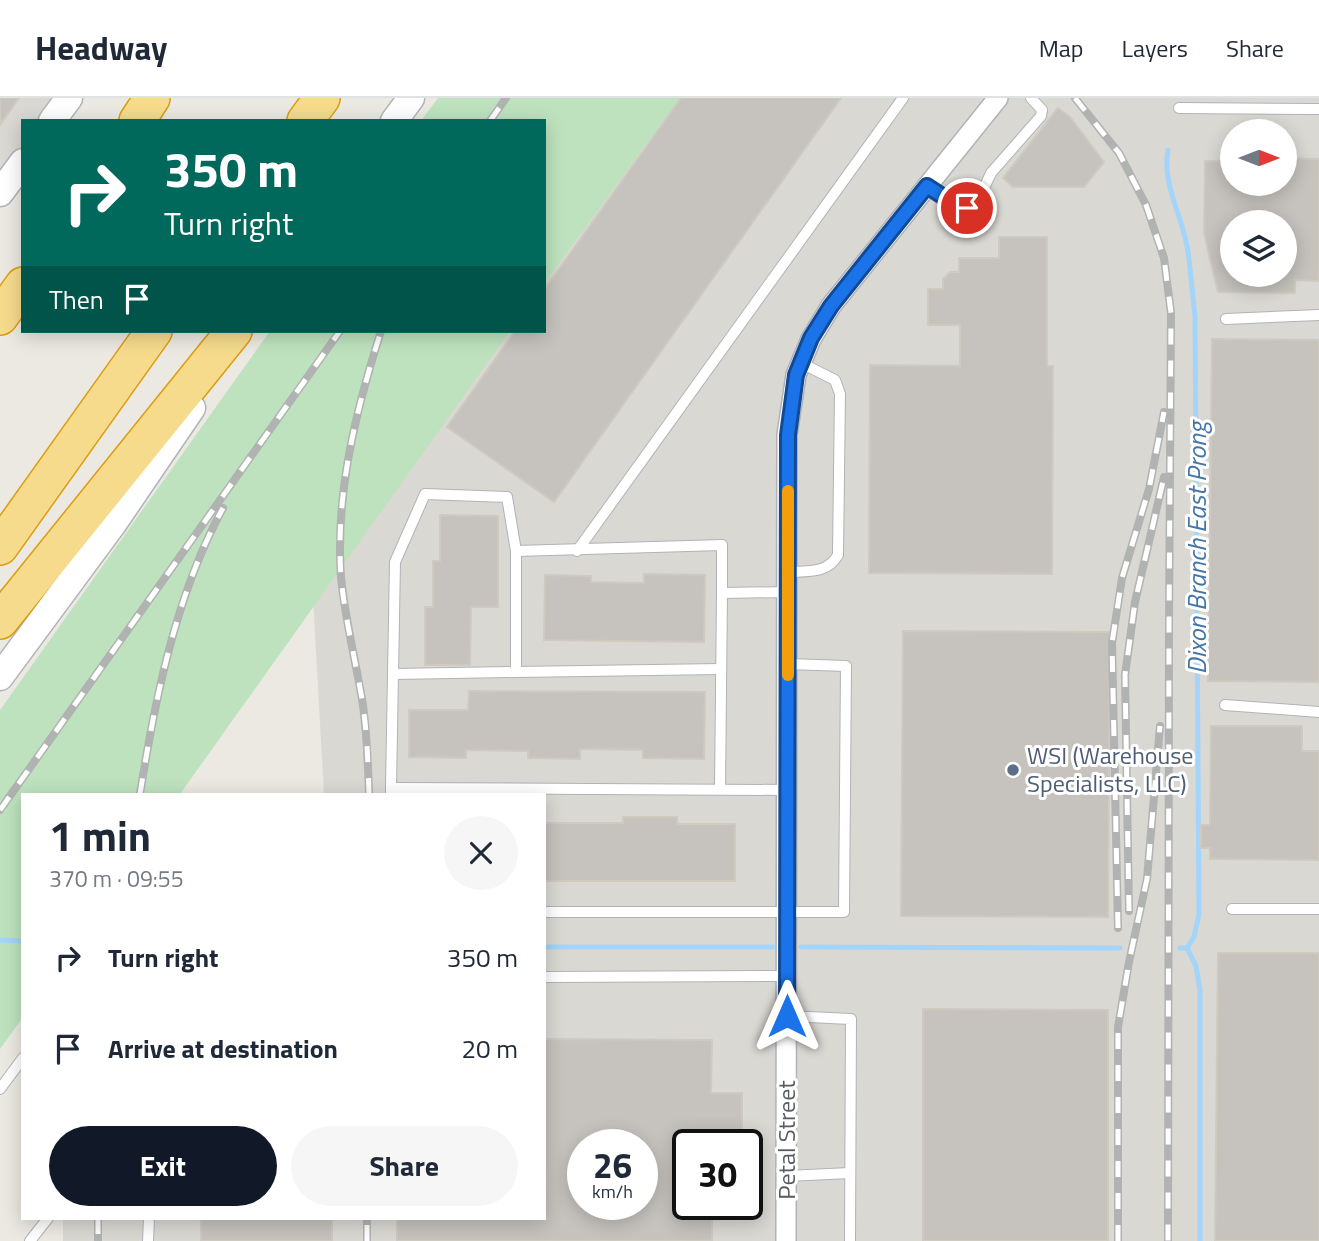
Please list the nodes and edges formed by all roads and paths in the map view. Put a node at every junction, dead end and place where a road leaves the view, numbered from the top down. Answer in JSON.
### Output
{"nodes":[{"id":1,"x":69,"y":98,"type":"edge"},
{"id":2,"x":130,"y":98,"type":"edge"},
{"id":3,"x":152,"y":98,"type":"edge"},
{"id":4,"x":322,"y":98,"type":"edge"},
{"id":5,"x":411,"y":98,"type":"edge"},
{"id":6,"x":903,"y":98,"type":"edge"},
{"id":7,"x":998,"y":98,"type":"edge"},
{"id":8,"x":1031,"y":98,"type":"edge"},
{"id":9,"x":1179,"y":108,"type":"dead end"},
{"id":10,"x":1319,"y":109,"type":"edge"},
{"id":11,"x":53,"y":119,"type":"edge"},
{"id":12,"x":123,"y":119,"type":"edge"},
{"id":13,"x":138,"y":119,"type":"edge"},
{"id":14,"x":306,"y":119,"type":"edge"},
{"id":15,"x":395,"y":119,"type":"edge"},
{"id":16,"x":21,"y":165,"type":"edge"},
{"id":17,"x":927,"y":186,"type":"junction"},
{"id":18,"x":0,"y":193,"type":"edge"},
{"id":19,"x":21,"y":288,"type":"edge"},
{"id":20,"x":1319,"y":315,"type":"edge"},
{"id":21,"x":0,"y":317,"type":"edge"},
{"id":22,"x":1226,"y":319,"type":"dead end"},
{"id":23,"x":153,"y":333,"type":"edge"},
{"id":24,"x":232,"y":333,"type":"edge"},
{"id":25,"x":243,"y":333,"type":"edge"},
{"id":26,"x":801,"y":363,"type":"junction"},
{"id":27,"x":0,"y":547,"type":"edge"},
{"id":28,"x":516,"y":551,"type":"junction"},
{"id":29,"x":576,"y":551,"type":"junction"},
{"id":30,"x":788,"y":572,"type":"junction"},
{"id":31,"x":788,"y":592,"type":"junction"},
{"id":32,"x":722,"y":593,"type":"junction"},
{"id":33,"x":0,"y":621,"type":"edge"},
{"id":34,"x":788,"y":664,"type":"junction"},
{"id":35,"x":721,"y":669,"type":"junction"},
{"id":36,"x":516,"y":672,"type":"junction"},
{"id":37,"x":393,"y":674,"type":"junction"},
{"id":38,"x":0,"y":677,"type":"edge"},
{"id":39,"x":1225,"y":705,"type":"dead end"},
{"id":40,"x":1319,"y":712,"type":"edge"},
{"id":41,"x":720,"y":789,"type":"junction"},
{"id":42,"x":788,"y":790,"type":"junction"},
{"id":43,"x":391,"y":791,"type":"edge"},
{"id":44,"x":1232,"y":909,"type":"dead end"},
{"id":45,"x":1319,"y":909,"type":"edge"},
{"id":46,"x":546,"y":912,"type":"edge"},
{"id":47,"x":788,"y":913,"type":"junction"},
{"id":48,"x":546,"y":976,"type":"edge"},
{"id":49,"x":787,"y":976,"type":"junction"},
{"id":50,"x":787,"y":1016,"type":"junction"},
{"id":51,"x":19,"y":1071,"type":"edge"},
{"id":52,"x":0,"y":1089,"type":"edge"},
{"id":53,"x":850,"y":1173,"type":"junction"},
{"id":54,"x":787,"y":1175,"type":"junction"},
{"id":55,"x":46,"y":1220,"type":"edge"},
{"id":56,"x":149,"y":1220,"type":"edge"},
{"id":57,"x":30,"y":1241,"type":"edge"},
{"id":58,"x":148,"y":1241,"type":"edge"},
{"id":59,"x":786,"y":1241,"type":"edge"},
{"id":60,"x":850,"y":1241,"type":"edge"}],
"edges":[{"from":1,"to":11,"type":"main road"},
{"from":2,"to":12,"type":"highway"},
{"from":3,"to":13,"type":"highway"},
{"from":4,"to":14,"type":"highway"},
{"from":5,"to":15,"type":"main road"},
{"from":6,"to":29,"type":"lane"},
{"from":7,"to":17,"type":"street","name":"Petal Street"},
{"from":8,"to":17,"type":"lane"},
{"from":9,"to":10,"type":"lane"},
{"from":16,"to":18,"type":"main road"},
{"from":17,"to":26,"type":"street","name":"Petal Street"},
{"from":19,"to":21,"type":"highway"},
{"from":20,"to":22,"type":"lane"},
{"from":23,"to":27,"type":"highway"},
{"from":24,"to":33,"type":"highway"},
{"from":25,"to":38,"type":"main road"},
{"from":26,"to":30,"type":"street","name":"Petal Street"},
{"from":26,"to":30,"type":"lane"},
{"from":28,"to":29,"type":"lane"},
{"from":28,"to":36,"type":"lane"},
{"from":28,"to":37,"type":"lane"},
{"from":29,"to":32,"type":"lane"},
{"from":30,"to":31,"type":"street","name":"Petal Street"},
{"from":31,"to":32,"type":"lane"},
{"from":31,"to":34,"type":"street","name":"Petal Street"},
{"from":32,"to":35,"type":"lane"},
{"from":34,"to":42,"type":"street","name":"Petal Street"},
{"from":34,"to":47,"type":"lane"},
{"from":35,"to":36,"type":"lane"},
{"from":35,"to":41,"type":"lane"},
{"from":36,"to":37,"type":"lane"},
{"from":37,"to":43,"type":"lane"},
{"from":39,"to":40,"type":"lane"},
{"from":41,"to":42,"type":"lane"},
{"from":41,"to":43,"type":"lane"},
{"from":42,"to":47,"type":"street","name":"Petal Street"},
{"from":44,"to":45,"type":"lane"},
{"from":46,"to":47,"type":"lane"},
{"from":47,"to":49,"type":"street","name":"Petal Street"},
{"from":48,"to":49,"type":"lane"},
{"from":49,"to":50,"type":"street","name":"Petal Street"},
{"from":50,"to":53,"type":"lane"},
{"from":50,"to":54,"type":"street","name":"Petal Street"},
{"from":51,"to":52,"type":"lane"},
{"from":53,"to":54,"type":"lane"},
{"from":53,"to":60,"type":"lane"},
{"from":54,"to":59,"type":"street","name":"Petal Street"},
{"from":55,"to":57,"type":"lane"},
{"from":56,"to":58,"type":"lane"}]}
